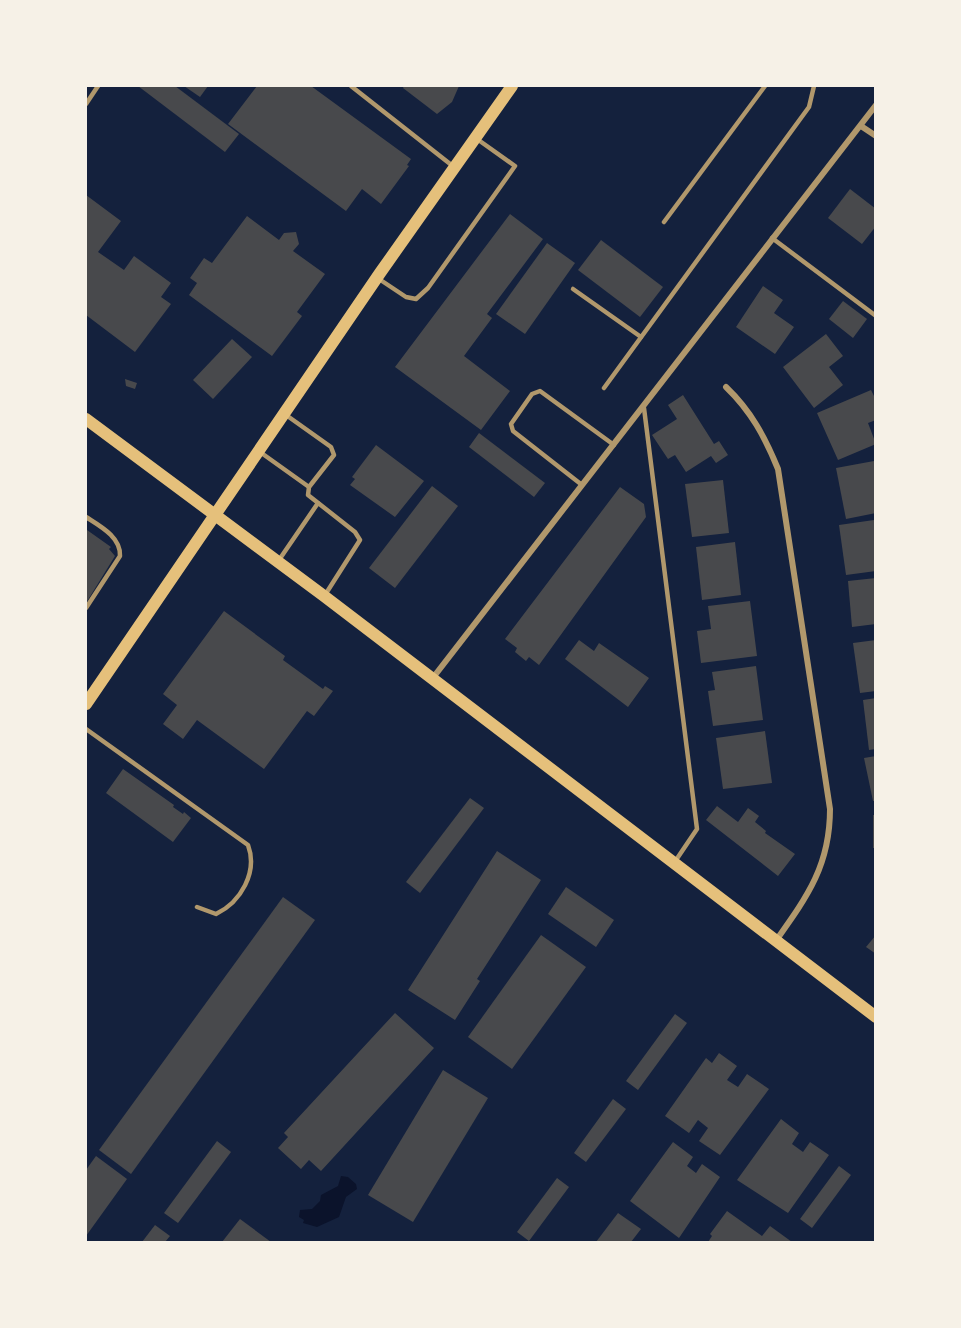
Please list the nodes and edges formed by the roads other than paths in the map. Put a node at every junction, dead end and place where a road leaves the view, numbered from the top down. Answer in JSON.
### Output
{"nodes":[{"id":1,"x":98,"y":86,"type":"edge"},
{"id":2,"x":351,"y":86,"type":"edge"},
{"id":3,"x":512,"y":86,"type":"edge"},
{"id":4,"x":765,"y":86,"type":"edge"},
{"id":5,"x":814,"y":86,"type":"edge"},
{"id":6,"x":86,"y":104,"type":"edge"},
{"id":7,"x":876,"y":105,"type":"edge"},
{"id":8,"x":861,"y":126,"type":"junction"},
{"id":9,"x":876,"y":136,"type":"edge"},
{"id":10,"x":475,"y":138,"type":"junction"},
{"id":11,"x":454,"y":167,"type":"junction"},
{"id":12,"x":664,"y":222,"type":"dead end"},
{"id":13,"x":772,"y":238,"type":"junction"},
{"id":14,"x":377,"y":278,"type":"junction"},
{"id":15,"x":573,"y":289,"type":"dead end"},
{"id":16,"x":876,"y":316,"type":"edge"},
{"id":17,"x":641,"y":337,"type":"junction"},
{"id":18,"x":726,"y":387,"type":"dead end"},
{"id":19,"x":604,"y":388,"type":"dead end"},
{"id":20,"x":644,"y":408,"type":"junction"},
{"id":21,"x":284,"y":413,"type":"junction"},
{"id":22,"x":86,"y":419,"type":"edge"},
{"id":23,"x":614,"y":445,"type":"junction"},
{"id":24,"x":259,"y":451,"type":"junction"},
{"id":25,"x":582,"y":485,"type":"junction"},
{"id":26,"x":309,"y":487,"type":"junction"},
{"id":27,"x":318,"y":503,"type":"junction"},
{"id":28,"x":214,"y":515,"type":"junction"},
{"id":29,"x":86,"y":517,"type":"edge"},
{"id":30,"x":278,"y":562,"type":"junction"},
{"id":31,"x":324,"y":596,"type":"junction"},
{"id":32,"x":86,"y":608,"type":"edge"},
{"id":33,"x":432,"y":680,"type":"junction"},
{"id":34,"x":86,"y":704,"type":"edge"},
{"id":35,"x":86,"y":729,"type":"edge"},
{"id":36,"x":673,"y":863,"type":"junction"},
{"id":37,"x":197,"y":907,"type":"dead end"},
{"id":38,"x":774,"y":942,"type":"junction"},
{"id":39,"x":876,"y":1017,"type":"edge"}],
"edges":[{"from":1,"to":6,"type":"lane"},
{"from":2,"to":11,"type":"lane"},
{"from":3,"to":10,"type":"main road"},
{"from":4,"to":12,"type":"lane"},
{"from":5,"to":17,"type":"lane"},
{"from":7,"to":8,"type":"street"},
{"from":8,"to":9,"type":"street"},
{"from":8,"to":13,"type":"street"},
{"from":10,"to":11,"type":"main road"},
{"from":10,"to":14,"type":"lane"},
{"from":11,"to":14,"type":"main road"},
{"from":13,"to":16,"type":"lane"},
{"from":13,"to":20,"type":"street"},
{"from":14,"to":21,"type":"main road"},
{"from":15,"to":17,"type":"lane"},
{"from":17,"to":19,"type":"lane"},
{"from":18,"to":38,"type":"street"},
{"from":20,"to":23,"type":"street"},
{"from":20,"to":36,"type":"lane"},
{"from":21,"to":24,"type":"main road"},
{"from":21,"to":26,"type":"lane"},
{"from":22,"to":28,"type":"main road"},
{"from":23,"to":25,"type":"street"},
{"from":23,"to":25,"type":"lane"},
{"from":24,"to":26,"type":"lane"},
{"from":24,"to":28,"type":"main road"},
{"from":25,"to":33,"type":"street"},
{"from":26,"to":27,"type":"lane"},
{"from":27,"to":30,"type":"lane"},
{"from":27,"to":31,"type":"lane"},
{"from":28,"to":30,"type":"main road"},
{"from":28,"to":34,"type":"main road"},
{"from":29,"to":32,"type":"lane"},
{"from":30,"to":31,"type":"main road"},
{"from":31,"to":33,"type":"main road"},
{"from":33,"to":36,"type":"main road"},
{"from":35,"to":37,"type":"lane"},
{"from":36,"to":38,"type":"main road"},
{"from":38,"to":39,"type":"main road"}]}
